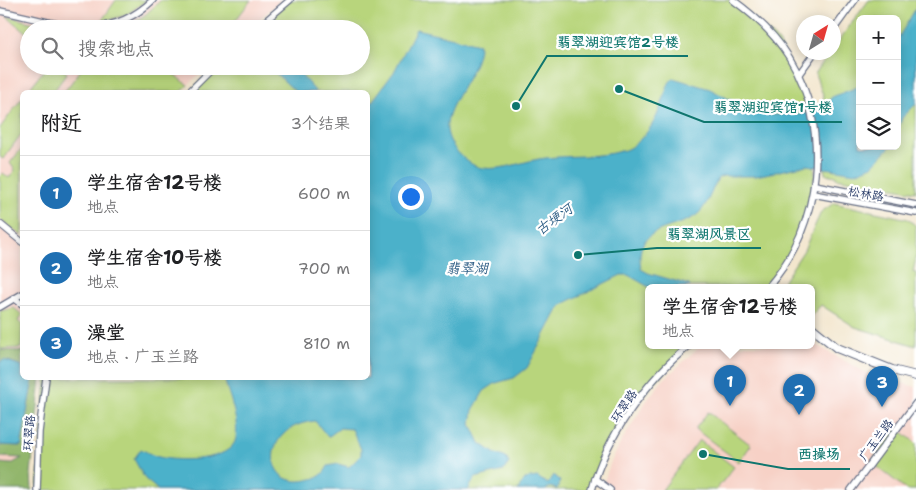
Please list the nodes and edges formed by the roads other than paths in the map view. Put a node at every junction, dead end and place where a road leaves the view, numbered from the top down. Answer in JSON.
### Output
{"nodes":[{"id":1,"x":153,"y":0,"type":"edge"},
{"id":2,"x":290,"y":0,"type":"edge"},
{"id":3,"x":734,"y":0,"type":"edge"},
{"id":4,"x":855,"y":0,"type":"edge"},
{"id":5,"x":0,"y":11,"type":"edge"},
{"id":6,"x":841,"y":19,"type":"edge"},
{"id":7,"x":42,"y":20,"type":"edge"},
{"id":8,"x":123,"y":20,"type":"edge"},
{"id":9,"x":267,"y":20,"type":"edge"},
{"id":10,"x":809,"y":60,"type":"edge"},
{"id":11,"x":798,"y":74,"type":"junction"},
{"id":12,"x":206,"y":75,"type":"edge"},
{"id":13,"x":191,"y":90,"type":"edge"},
{"id":14,"x":815,"y":185,"type":"junction"},
{"id":15,"x":813,"y":194,"type":"junction"},
{"id":16,"x":916,"y":205,"type":"edge"},
{"id":17,"x":916,"y":213,"type":"edge"},
{"id":18,"x":0,"y":224,"type":"edge"},
{"id":19,"x":20,"y":240,"type":"edge"},
{"id":20,"x":771,"y":284,"type":"edge"},
{"id":21,"x":20,"y":295,"type":"edge"},
{"id":22,"x":15,"y":299,"type":"junction"},
{"id":23,"x":20,"y":303,"type":"edge"},
{"id":24,"x":0,"y":306,"type":"edge"},
{"id":25,"x":815,"y":329,"type":"edge"},
{"id":26,"x":815,"y":334,"type":"edge"},
{"id":27,"x":685,"y":349,"type":"edge"},
{"id":28,"x":916,"y":378,"type":"edge"},
{"id":29,"x":46,"y":380,"type":"edge"},
{"id":30,"x":916,"y":403,"type":"edge"},
{"id":31,"x":595,"y":479,"type":"junction"},
{"id":32,"x":37,"y":490,"type":"edge"},
{"id":33,"x":592,"y":490,"type":"edge"},
{"id":34,"x":610,"y":490,"type":"edge"},
{"id":35,"x":851,"y":490,"type":"edge"}],
"edges":[{"from":1,"to":8,"type":"street"},
{"from":2,"to":9,"type":"street"},
{"from":3,"to":11,"type":"street"},
{"from":4,"to":6,"type":"street"},
{"from":5,"to":7,"type":"street"},
{"from":10,"to":11,"type":"street"},
{"from":11,"to":14,"type":"street"},
{"from":12,"to":13,"type":"street"},
{"from":14,"to":15,"type":"street"},
{"from":14,"to":16,"type":"street","name":"松林路"},
{"from":15,"to":17,"type":"street","name":"松林路"},
{"from":15,"to":20,"type":"street"},
{"from":18,"to":19,"type":"street"},
{"from":21,"to":22,"type":"street"},
{"from":22,"to":23,"type":"street"},
{"from":22,"to":24,"type":"street"},
{"from":25,"to":28,"type":"main road"},
{"from":26,"to":28,"type":"main road"},
{"from":27,"to":31,"type":"street","name":"环翠路"},
{"from":29,"to":32,"type":"street","name":"环翠路"},
{"from":30,"to":35,"type":"street","name":"广玉兰路"},
{"from":31,"to":33,"type":"street","name":"环翠路"},
{"from":31,"to":34,"type":"street"}]}
